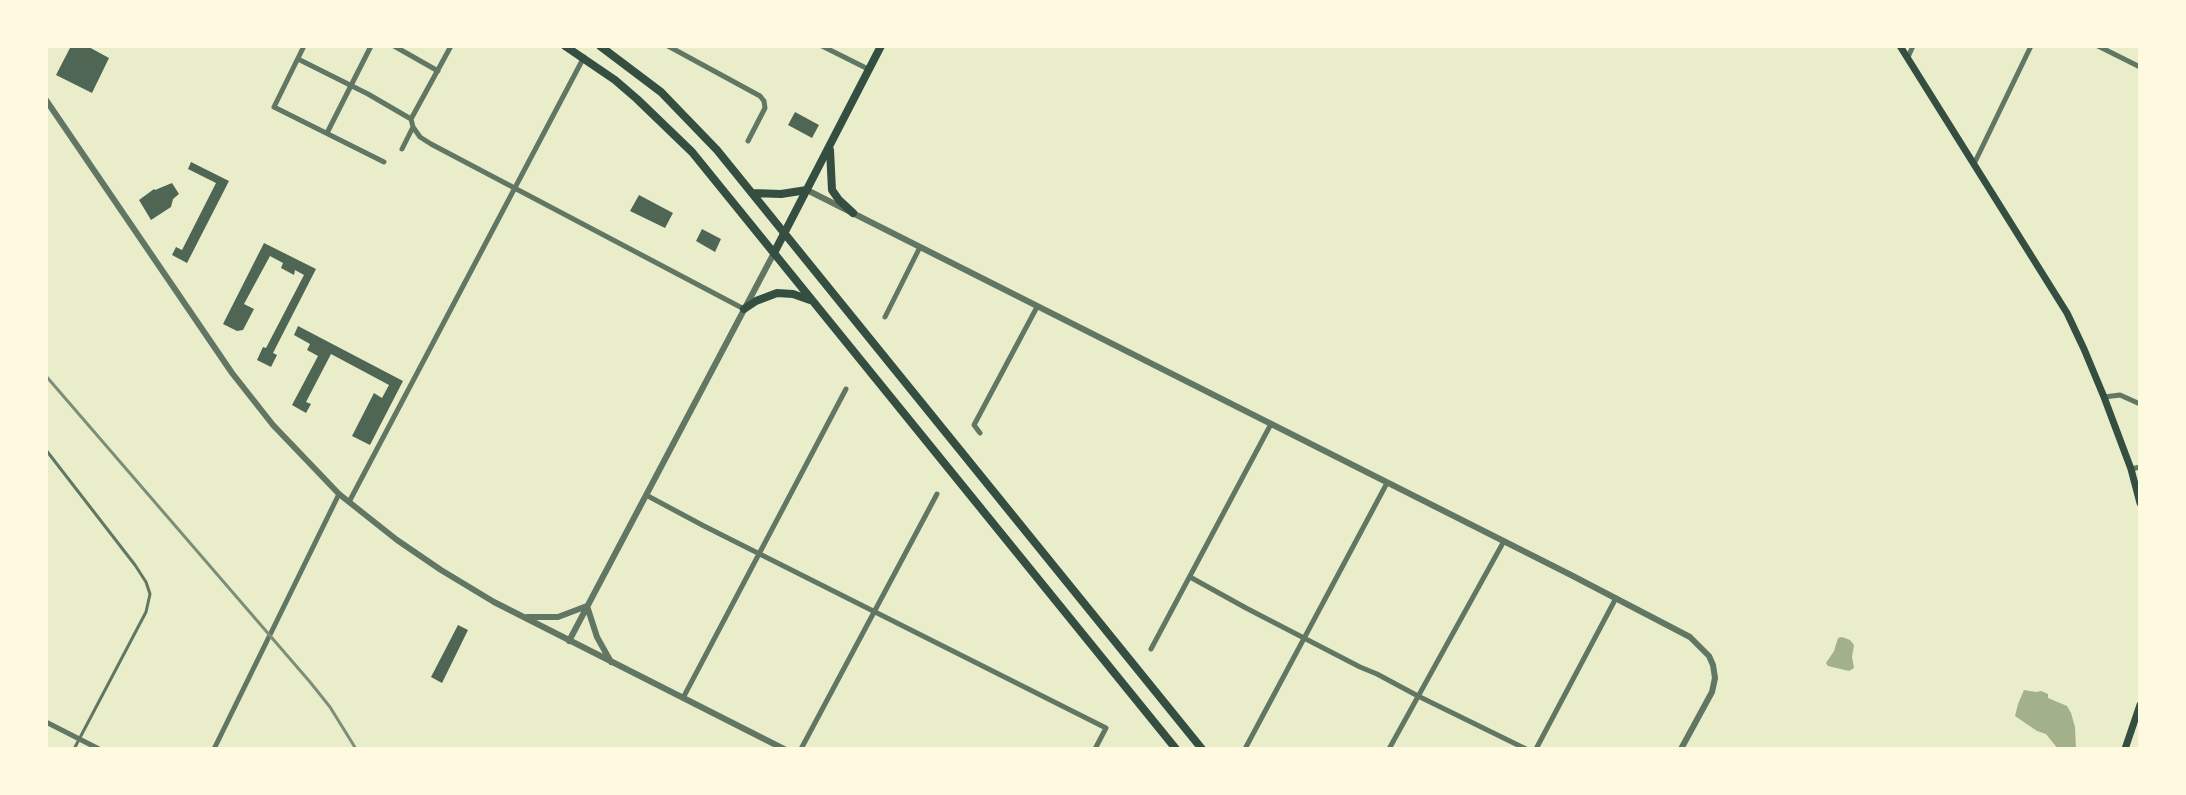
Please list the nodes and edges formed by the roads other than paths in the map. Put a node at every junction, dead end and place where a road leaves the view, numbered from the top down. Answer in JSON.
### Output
{"nodes":[{"id":1,"x":304,"y":46,"type":"edge"},
{"id":2,"x":371,"y":46,"type":"edge"},
{"id":3,"x":394,"y":46,"type":"edge"},
{"id":4,"x":451,"y":46,"type":"edge"},
{"id":5,"x":565,"y":46,"type":"edge"},
{"id":6,"x":600,"y":46,"type":"edge"},
{"id":7,"x":668,"y":46,"type":"edge"},
{"id":8,"x":822,"y":46,"type":"edge"},
{"id":9,"x":881,"y":46,"type":"edge"},
{"id":10,"x":1900,"y":46,"type":"edge"},
{"id":11,"x":1913,"y":46,"type":"edge"},
{"id":12,"x":2031,"y":46,"type":"edge"},
{"id":13,"x":2098,"y":46,"type":"edge"},
{"id":14,"x":584,"y":57,"type":"junction"},
{"id":15,"x":1908,"y":57,"type":"junction"},
{"id":16,"x":298,"y":59,"type":"junction"},
{"id":17,"x":2140,"y":67,"type":"edge"},
{"id":18,"x":869,"y":70,"type":"junction"},
{"id":19,"x":438,"y":71,"type":"junction"},
{"id":20,"x":351,"y":86,"type":"junction"},
{"id":21,"x":46,"y":100,"type":"edge"},
{"id":22,"x":411,"y":119,"type":"junction"},
{"id":23,"x":413,"y":127,"type":"junction"},
{"id":24,"x":327,"y":133,"type":"junction"},
{"id":25,"x":748,"y":141,"type":"dead end"},
{"id":26,"x":830,"y":147,"type":"junction"},
{"id":27,"x":402,"y":149,"type":"dead end"},
{"id":28,"x":384,"y":162,"type":"dead end"},
{"id":29,"x":1974,"y":164,"type":"junction"},
{"id":30,"x":515,"y":188,"type":"junction"},
{"id":31,"x":807,"y":190,"type":"junction"},
{"id":32,"x":752,"y":193,"type":"junction"},
{"id":33,"x":853,"y":213,"type":"junction"},
{"id":34,"x":785,"y":233,"type":"junction"},
{"id":35,"x":920,"y":247,"type":"junction"},
{"id":36,"x":774,"y":253,"type":"junction"},
{"id":37,"x":814,"y":302,"type":"junction"},
{"id":38,"x":1037,"y":307,"type":"junction"},
{"id":39,"x":744,"y":309,"type":"junction"},
{"id":40,"x":885,"y":317,"type":"dead end"},
{"id":41,"x":846,"y":389,"type":"dead end"},
{"id":42,"x":2104,"y":397,"type":"junction"},
{"id":43,"x":2140,"y":404,"type":"edge"},
{"id":44,"x":1271,"y":424,"type":"junction"},
{"id":45,"x":980,"y":433,"type":"dead end"},
{"id":46,"x":46,"y":450,"type":"edge"},
{"id":47,"x":2140,"y":467,"type":"edge"},
{"id":48,"x":2131,"y":469,"type":"junction"},
{"id":49,"x":1387,"y":483,"type":"junction"},
{"id":50,"x":339,"y":494,"type":"junction"},
{"id":51,"x":937,"y":494,"type":"dead end"},
{"id":52,"x":646,"y":495,"type":"junction"},
{"id":53,"x":349,"y":502,"type":"junction"},
{"id":54,"x":2140,"y":503,"type":"edge"},
{"id":55,"x":1504,"y":541,"type":"junction"},
{"id":56,"x":760,"y":554,"type":"junction"},
{"id":57,"x":1190,"y":577,"type":"junction"},
{"id":58,"x":1616,"y":598,"type":"junction"},
{"id":59,"x":587,"y":606,"type":"junction"},
{"id":60,"x":875,"y":611,"type":"junction"},
{"id":61,"x":522,"y":617,"type":"junction"},
{"id":62,"x":1304,"y":637,"type":"junction"},
{"id":63,"x":569,"y":641,"type":"junction"},
{"id":64,"x":1151,"y":649,"type":"dead end"},
{"id":65,"x":611,"y":662,"type":"junction"},
{"id":66,"x":1418,"y":696,"type":"junction"},
{"id":67,"x":683,"y":698,"type":"junction"},
{"id":68,"x":2140,"y":705,"type":"edge"},
{"id":69,"x":46,"y":722,"type":"edge"},
{"id":70,"x":80,"y":739,"type":"junction"},
{"id":71,"x":1246,"y":747,"type":"edge"},
{"id":72,"x":74,"y":749,"type":"edge"},
{"id":73,"x":99,"y":749,"type":"edge"},
{"id":74,"x":214,"y":749,"type":"edge"},
{"id":75,"x":784,"y":749,"type":"edge"},
{"id":76,"x":801,"y":749,"type":"edge"},
{"id":77,"x":1095,"y":749,"type":"edge"},
{"id":78,"x":1176,"y":749,"type":"edge"},
{"id":79,"x":1202,"y":749,"type":"edge"},
{"id":80,"x":1389,"y":749,"type":"edge"},
{"id":81,"x":1526,"y":749,"type":"edge"},
{"id":82,"x":1536,"y":749,"type":"edge"},
{"id":83,"x":1681,"y":749,"type":"edge"},
{"id":84,"x":2125,"y":749,"type":"edge"}],
"edges":[{"from":1,"to":16,"type":"street"},
{"from":2,"to":20,"type":"street"},
{"from":3,"to":19,"type":"street"},
{"from":4,"to":19,"type":"street"},
{"from":5,"to":14,"type":"main road"},
{"from":6,"to":32,"type":"main road"},
{"from":7,"to":25,"type":"street"},
{"from":8,"to":18,"type":"street"},
{"from":9,"to":18,"type":"main road"},
{"from":10,"to":15,"type":"main road"},
{"from":11,"to":15,"type":"street"},
{"from":12,"to":29,"type":"street"},
{"from":13,"to":17,"type":"street"},
{"from":14,"to":30,"type":"street"},
{"from":14,"to":36,"type":"main road"},
{"from":15,"to":29,"type":"main road"},
{"from":16,"to":20,"type":"street"},
{"from":16,"to":24,"type":"street"},
{"from":18,"to":26,"type":"main road"},
{"from":19,"to":22,"type":"street"},
{"from":20,"to":22,"type":"street"},
{"from":20,"to":24,"type":"street"},
{"from":21,"to":50,"type":"street"},
{"from":22,"to":23,"type":"street"},
{"from":23,"to":27,"type":"street"},
{"from":23,"to":30,"type":"street"},
{"from":24,"to":28,"type":"street"},
{"from":26,"to":31,"type":"main road"},
{"from":26,"to":33,"type":"main road"},
{"from":29,"to":42,"type":"main road"},
{"from":30,"to":39,"type":"street"},
{"from":30,"to":53,"type":"street"},
{"from":31,"to":32,"type":"main road"},
{"from":31,"to":33,"type":"street"},
{"from":31,"to":34,"type":"main road"},
{"from":32,"to":34,"type":"main road"},
{"from":33,"to":35,"type":"street"},
{"from":34,"to":36,"type":"main road"},
{"from":34,"to":79,"type":"main road"},
{"from":35,"to":38,"type":"street"},
{"from":35,"to":40,"type":"street"},
{"from":36,"to":37,"type":"main road"},
{"from":36,"to":39,"type":"street"},
{"from":37,"to":39,"type":"main road"},
{"from":37,"to":78,"type":"main road"},
{"from":38,"to":44,"type":"street"},
{"from":38,"to":45,"type":"street"},
{"from":39,"to":52,"type":"street"},
{"from":41,"to":56,"type":"street"},
{"from":42,"to":43,"type":"street"},
{"from":42,"to":48,"type":"main road"},
{"from":44,"to":49,"type":"street"},
{"from":44,"to":57,"type":"street"},
{"from":46,"to":70,"type":"lane"},
{"from":47,"to":48,"type":"street"},
{"from":48,"to":54,"type":"main road"},
{"from":49,"to":55,"type":"street"},
{"from":49,"to":62,"type":"street"},
{"from":50,"to":53,"type":"street"},
{"from":50,"to":74,"type":"street"},
{"from":51,"to":60,"type":"street"},
{"from":52,"to":56,"type":"street"},
{"from":52,"to":59,"type":"street"},
{"from":53,"to":61,"type":"street"},
{"from":55,"to":58,"type":"street"},
{"from":55,"to":66,"type":"street"},
{"from":56,"to":60,"type":"street"},
{"from":56,"to":67,"type":"street"},
{"from":57,"to":62,"type":"street"},
{"from":57,"to":64,"type":"street"},
{"from":58,"to":82,"type":"street"},
{"from":58,"to":83,"type":"street"},
{"from":59,"to":61,"type":"street"},
{"from":59,"to":63,"type":"street"},
{"from":59,"to":65,"type":"street"},
{"from":60,"to":76,"type":"street"},
{"from":60,"to":77,"type":"street"},
{"from":61,"to":63,"type":"street"},
{"from":62,"to":66,"type":"street"},
{"from":62,"to":71,"type":"street"},
{"from":63,"to":65,"type":"street"},
{"from":65,"to":67,"type":"street"},
{"from":66,"to":80,"type":"street"},
{"from":66,"to":81,"type":"street"},
{"from":67,"to":75,"type":"street"},
{"from":68,"to":84,"type":"main road"},
{"from":69,"to":70,"type":"street"},
{"from":70,"to":72,"type":"lane"},
{"from":70,"to":73,"type":"street"}]}
